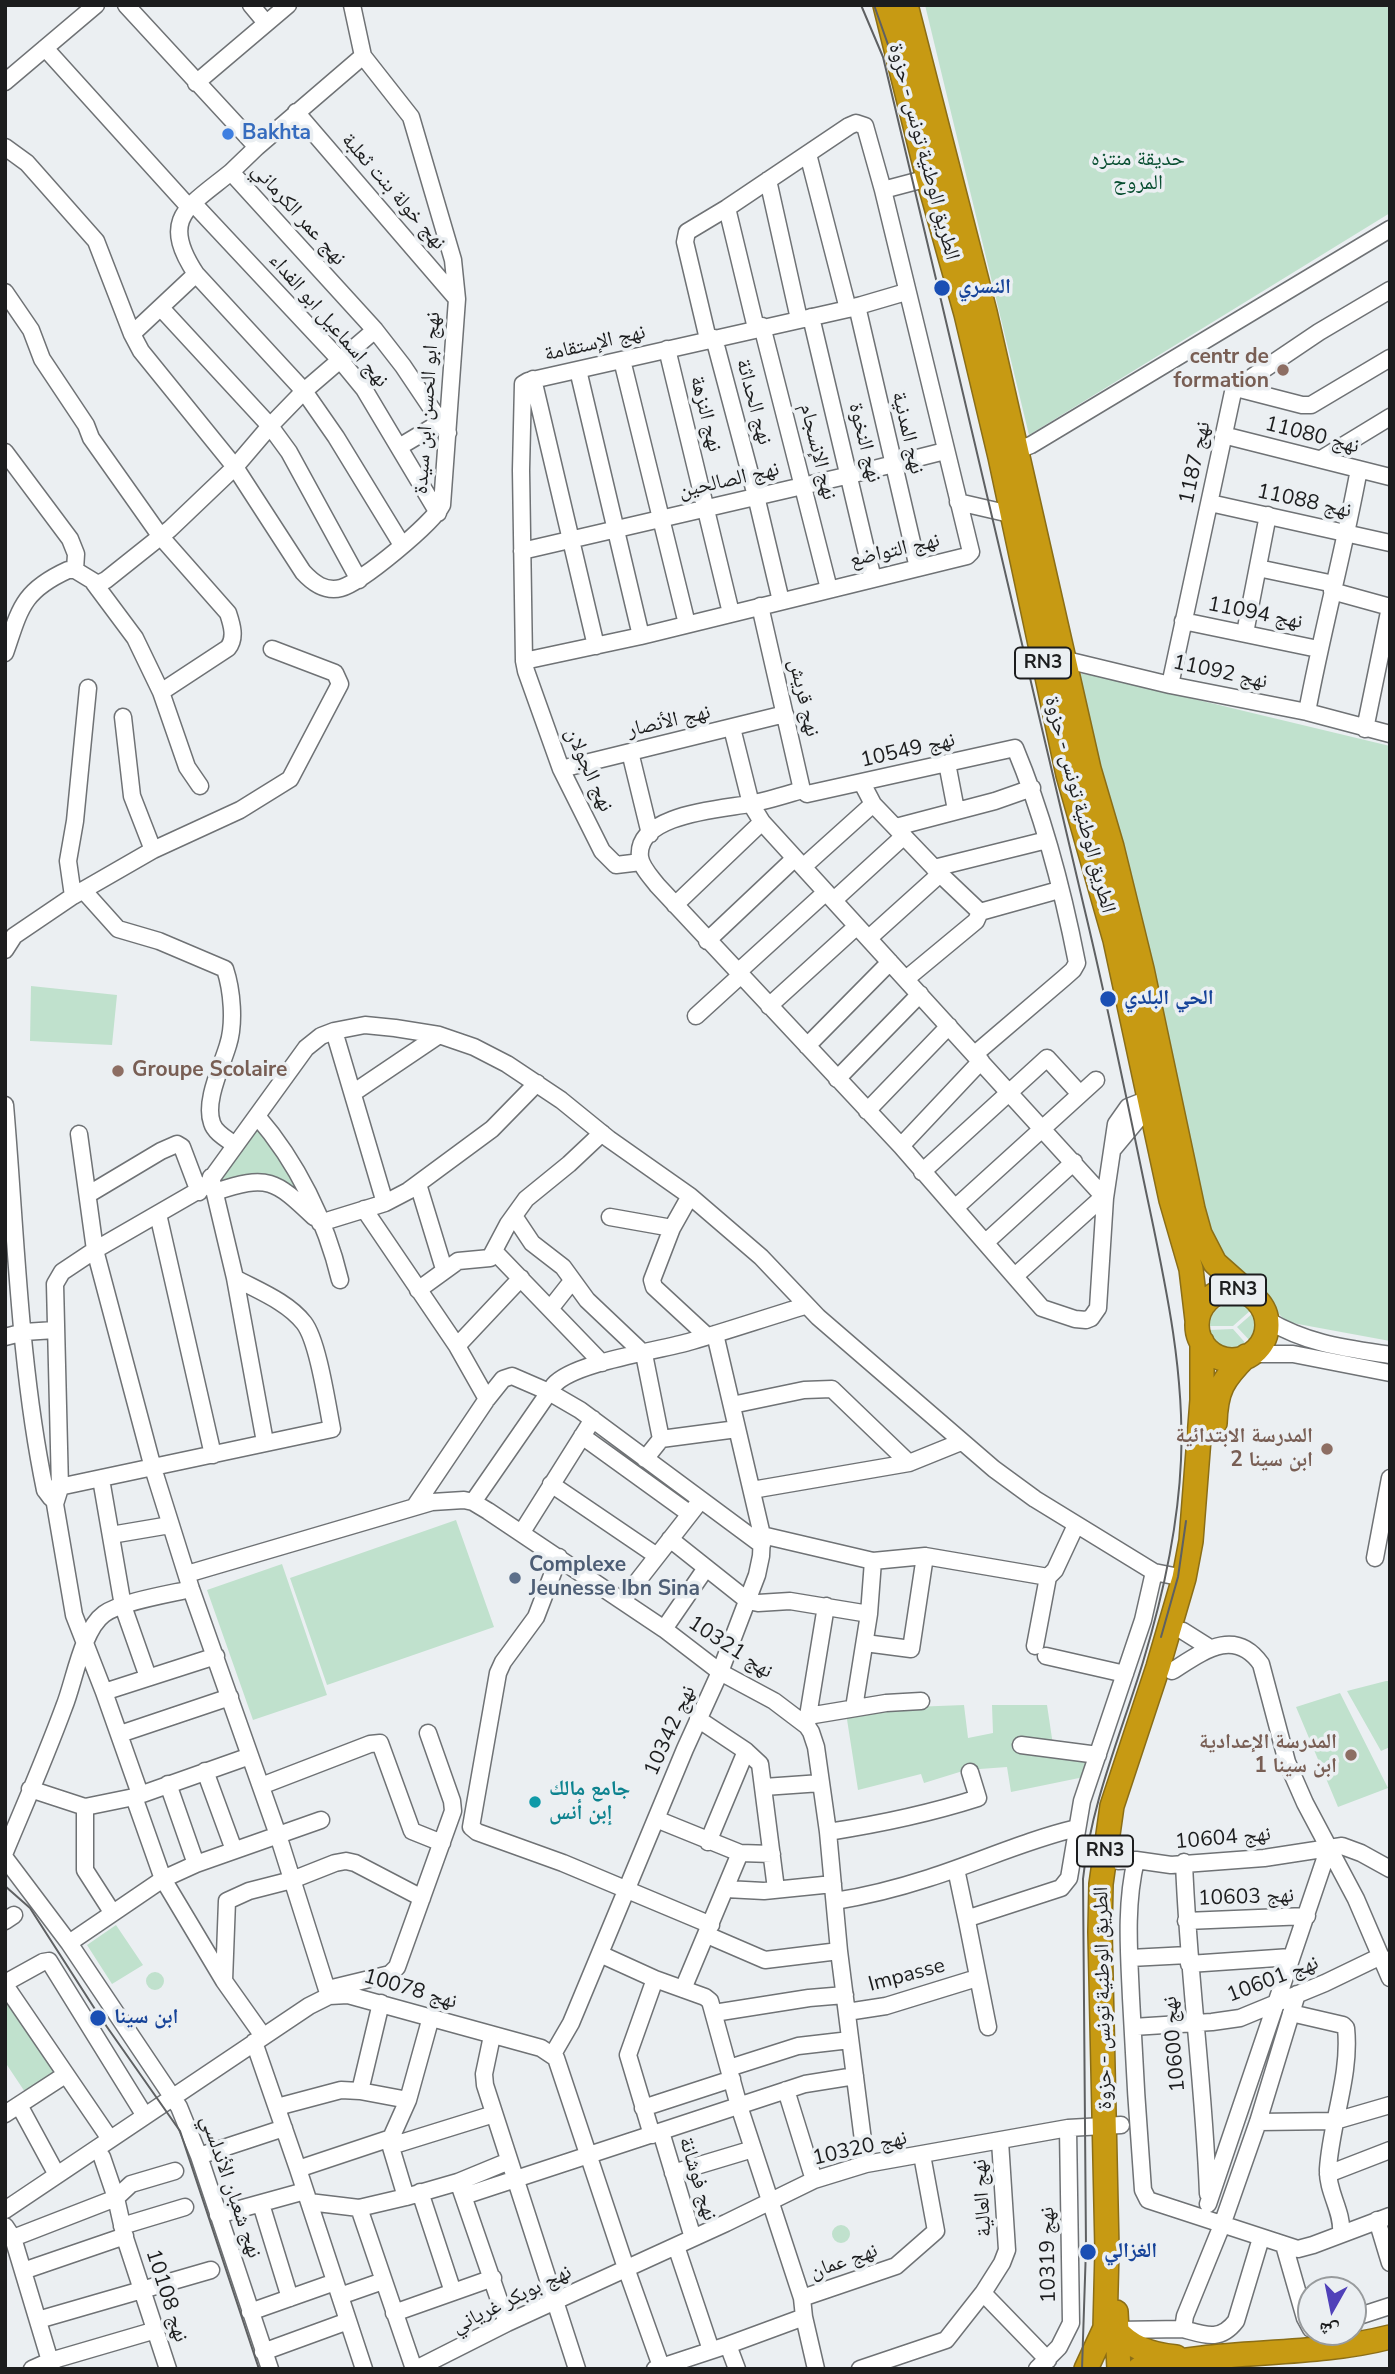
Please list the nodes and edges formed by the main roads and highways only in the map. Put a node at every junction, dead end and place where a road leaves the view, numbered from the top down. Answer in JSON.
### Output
{"nodes":[{"id":1,"x":885,"y":5,"type":"edge"},
{"id":2,"x":906,"y":5,"type":"edge"},
{"id":3,"x":938,"y":176,"type":"junction"},
{"id":4,"x":1009,"y":454,"type":"junction"},
{"id":5,"x":1160,"y":1102,"type":"junction"},
{"id":6,"x":1251,"y":1295,"type":"junction"},
{"id":7,"x":1199,"y":1331,"type":"junction"},
{"id":8,"x":1249,"y":1355,"type":"junction"},
{"id":9,"x":1113,"y":2126,"type":"junction"},
{"id":10,"x":1116,"y":2330,"type":"junction"},
{"id":11,"x":1390,"y":2337,"type":"edge"},
{"id":12,"x":1390,"y":2347,"type":"edge"},
{"id":13,"x":1208,"y":2364,"type":"edge"},
{"id":14,"x":1086,"y":2369,"type":"edge"},
{"id":15,"x":1119,"y":2369,"type":"edge"},
{"id":16,"x":1139,"y":2369,"type":"edge"}],
"edges":[{"from":1,"to":3,"type":"highway","name":"الطريق الوطنية تونس - حزوة","number":"RN3"},
{"from":2,"to":3,"type":"highway","name":"الطريق الوطنية تونس - حزوة","number":"RN3"},
{"from":3,"to":4,"type":"highway","name":"الطريق الوطنية تونس - حزوة","number":"RN3"},
{"from":4,"to":5,"type":"highway","name":"الطريق الوطنية تونس - حزوة","number":"RN3"},
{"from":4,"to":5,"type":"highway","name":"الطريق الوطنية تونس - حزوة","number":"RN3"},
{"from":5,"to":6,"type":"highway","name":"الطريق الوطنية تونس - حزوة","number":"RN3"},
{"from":5,"to":7,"type":"highway","name":"الطريق الوطنية تونس - حزوة","number":"RN3"},
{"from":6,"to":7,"type":"highway","number":"RN3"},
{"from":6,"to":8,"type":"highway","number":"RN3"},
{"from":7,"to":8,"type":"highway"},
{"from":7,"to":9,"type":"highway","name":"الطريق الوطنية تونس - حزوة","number":"RN3"},
{"from":8,"to":9,"type":"highway","name":"الطريق الوطنية تونس - حزوة","number":"RN3"},
{"from":9,"to":10,"type":"highway","name":"الطريق الوطنية تونس - حزوة","number":"RN3"},
{"from":9,"to":14,"type":"highway","name":"الطريق الوطنية تونس - حزوة","number":"RN3"},
{"from":10,"to":13,"type":"highway"},
{"from":10,"to":15,"type":"highway","name":"الطريق الوطنية تونس - حزوة","number":"RN3"},
{"from":11,"to":13,"type":"highway"},
{"from":12,"to":13,"type":"highway"},
{"from":13,"to":16,"type":"highway"}]}
